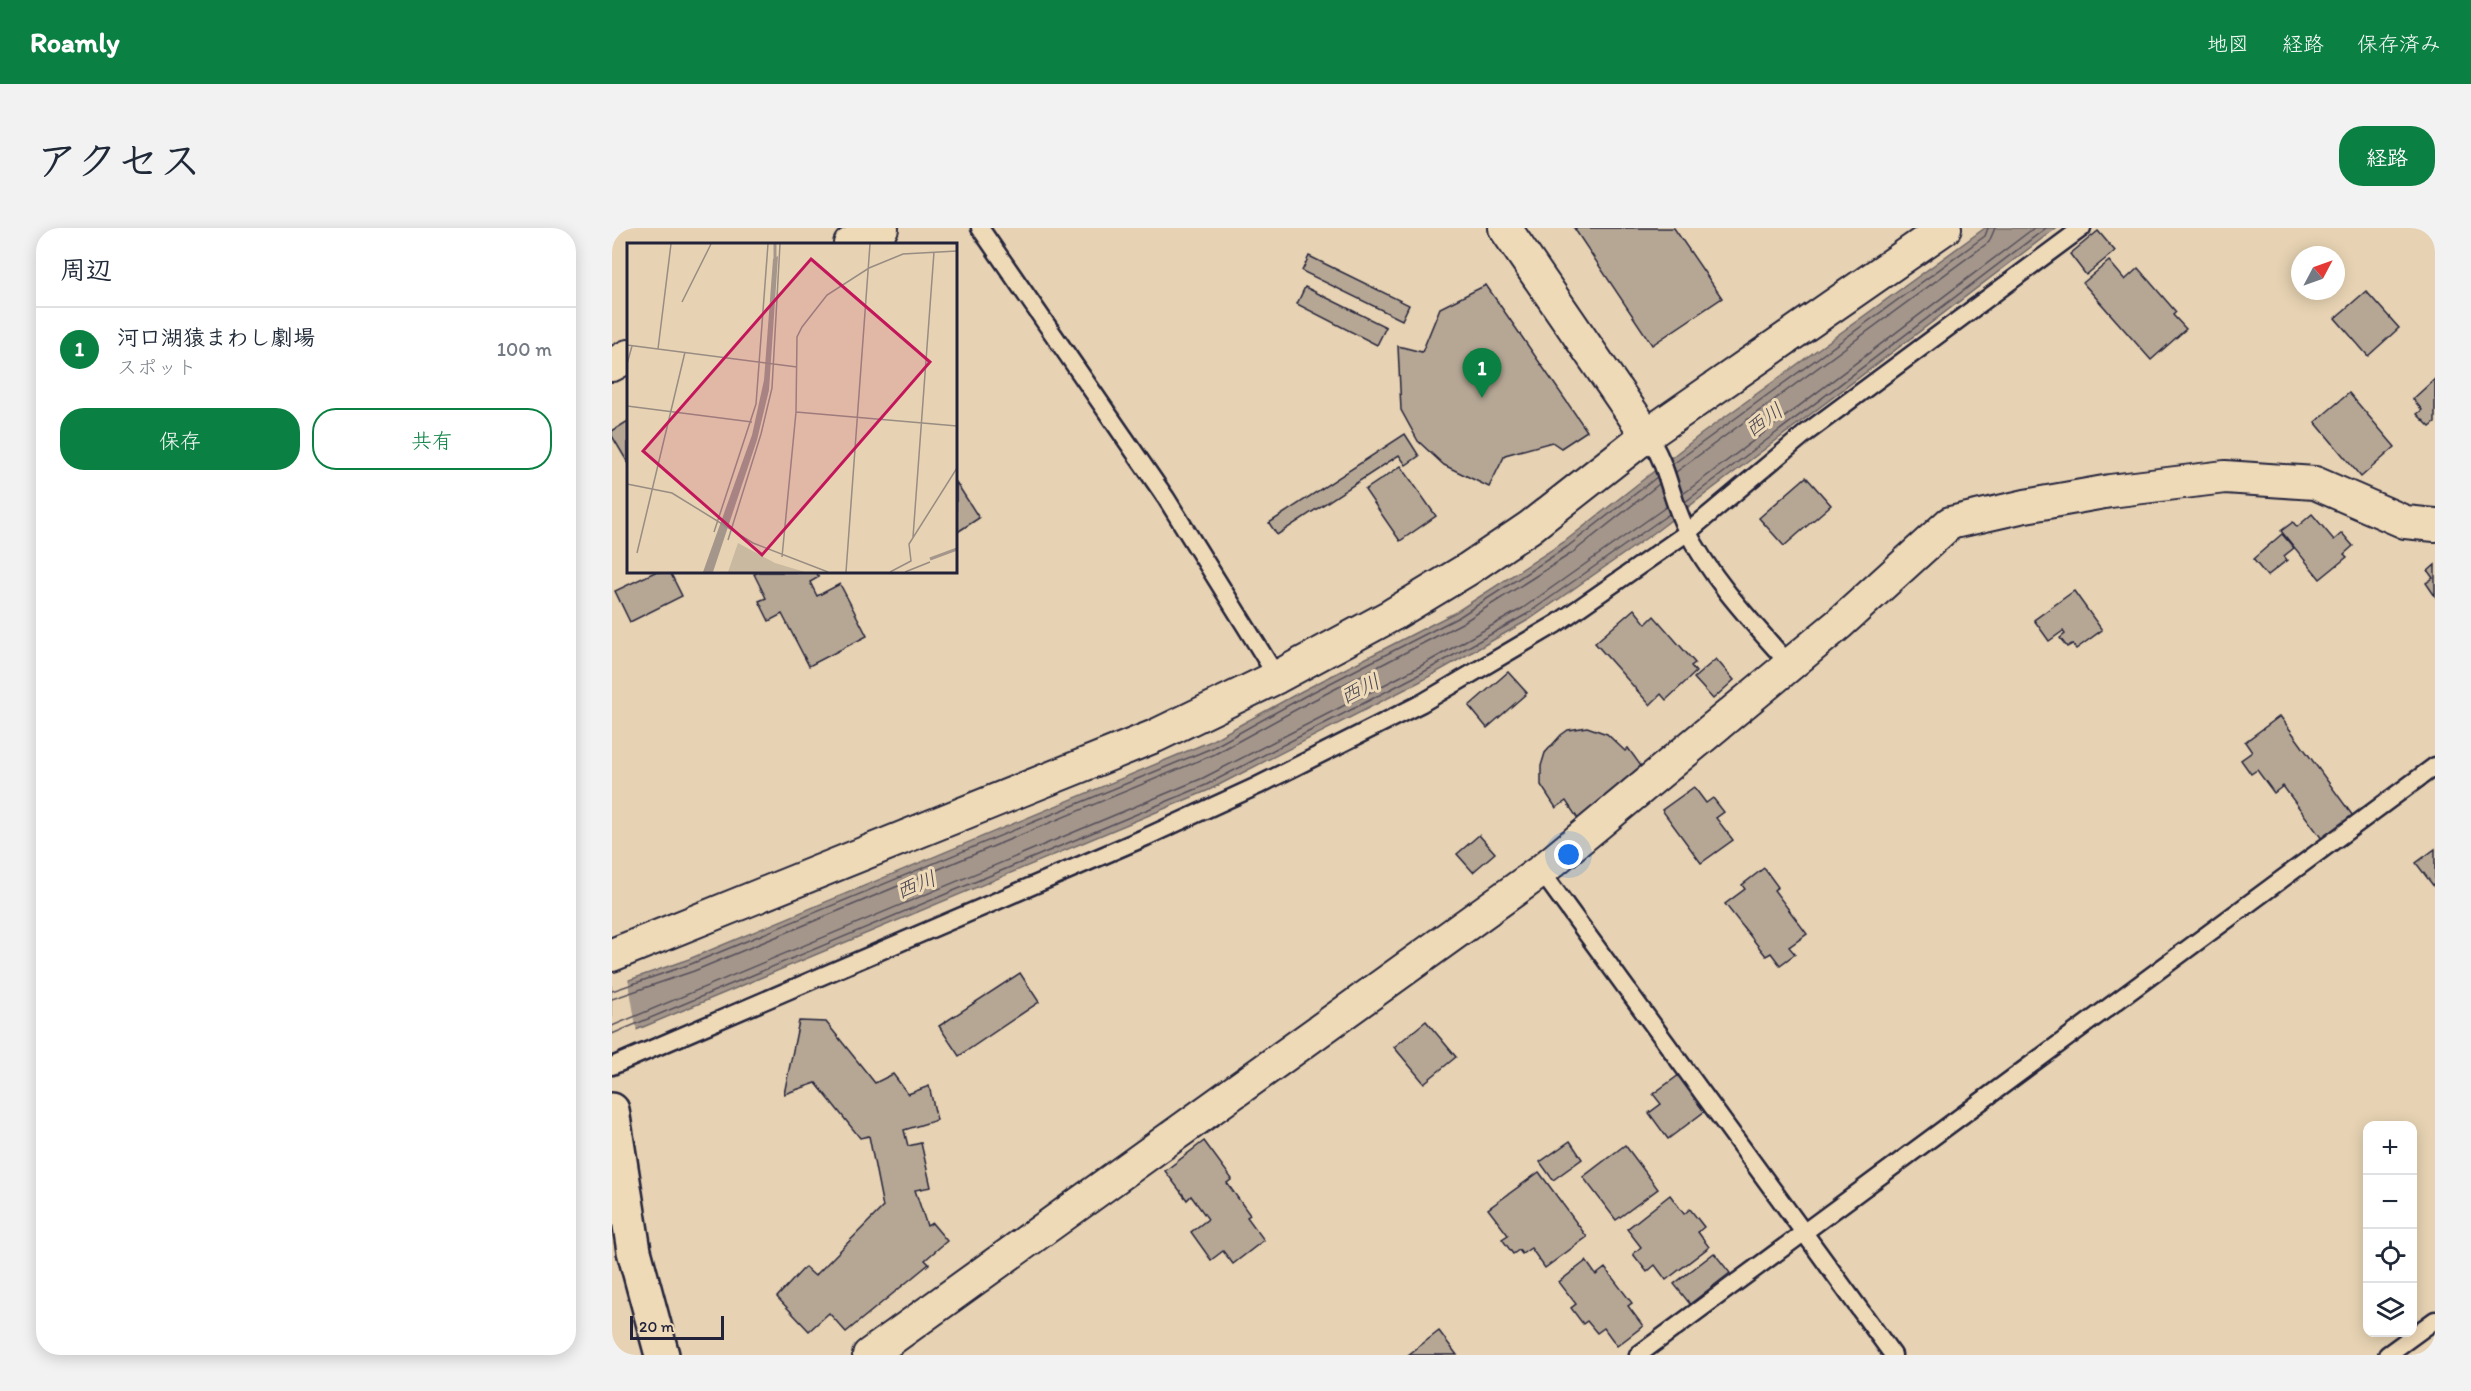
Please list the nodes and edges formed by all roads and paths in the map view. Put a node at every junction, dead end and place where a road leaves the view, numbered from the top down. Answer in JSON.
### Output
{"nodes":[{"id":1,"x":882,"y":228,"type":"edge"},
{"id":2,"x":980,"y":228,"type":"edge"},
{"id":3,"x":1505,"y":228,"type":"edge"},
{"id":4,"x":1945,"y":228,"type":"edge"},
{"id":5,"x":2082,"y":228,"type":"edge"},
{"id":6,"x":852,"y":243,"type":"edge"},
{"id":7,"x":627,"y":357,"type":"edge"},
{"id":8,"x":612,"y":365,"type":"edge"},
{"id":9,"x":1653,"y":443,"type":"junction"},
{"id":10,"x":2435,"y":525,"type":"edge"},
{"id":11,"x":1685,"y":527,"type":"junction"},
{"id":12,"x":1789,"y":664,"type":"junction"},
{"id":13,"x":1277,"y":677,"type":"junction"},
{"id":14,"x":2435,"y":766,"type":"edge"},
{"id":15,"x":1541,"y":871,"type":"junction"},
{"id":16,"x":612,"y":955,"type":"edge"},
{"id":17,"x":612,"y":1066,"type":"edge"},
{"id":18,"x":612,"y":1110,"type":"edge"},
{"id":19,"x":1804,"y":1234,"type":"junction"},
{"id":20,"x":2435,"y":1320,"type":"edge"},
{"id":21,"x":662,"y":1355,"type":"edge"},
{"id":22,"x":869,"y":1355,"type":"edge"},
{"id":23,"x":1638,"y":1355,"type":"edge"},
{"id":24,"x":1893,"y":1355,"type":"edge"},
{"id":25,"x":2387,"y":1355,"type":"edge"}],
"edges":[{"from":1,"to":6,"type":"street"},
{"from":2,"to":13,"type":"lane"},
{"from":3,"to":9,"type":"street"},
{"from":4,"to":9,"type":"street"},
{"from":5,"to":11,"type":"lane"},
{"from":7,"to":8,"type":"street"},
{"from":9,"to":11,"type":"lane"},
{"from":9,"to":13,"type":"street"},
{"from":10,"to":12,"type":"street"},
{"from":11,"to":12,"type":"lane"},
{"from":11,"to":17,"type":"lane"},
{"from":12,"to":15,"type":"street"},
{"from":13,"to":16,"type":"street"},
{"from":14,"to":19,"type":"lane"},
{"from":15,"to":19,"type":"lane"},
{"from":15,"to":22,"type":"street"},
{"from":18,"to":21,"type":"main road"},
{"from":19,"to":23,"type":"lane"},
{"from":19,"to":24,"type":"lane"},
{"from":20,"to":25,"type":"lane"}]}
